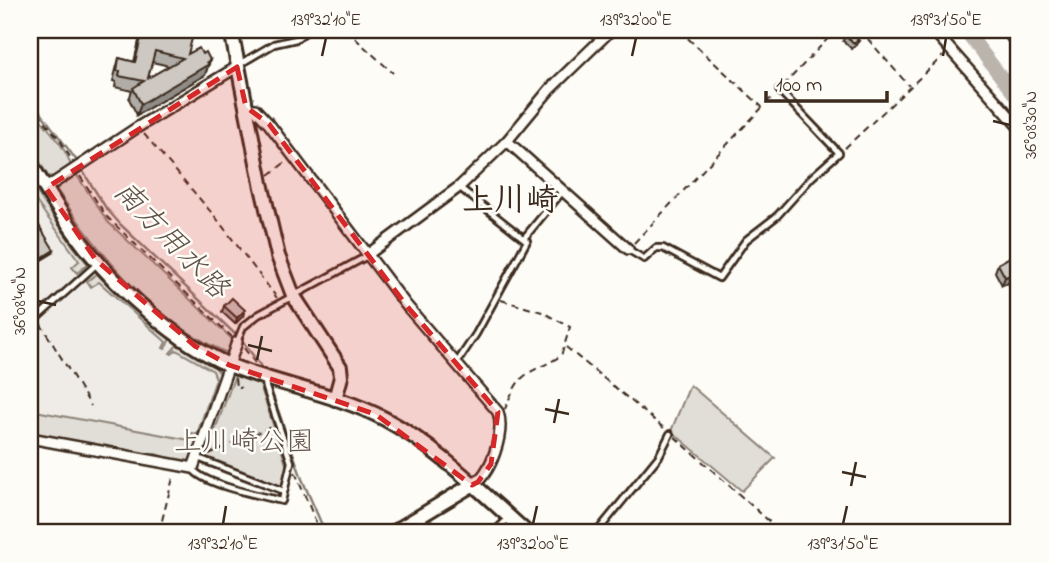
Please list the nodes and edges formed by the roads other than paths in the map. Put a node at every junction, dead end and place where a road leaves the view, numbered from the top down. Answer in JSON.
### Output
{"nodes":[{"id":1,"x":231,"y":30,"type":"edge"},
{"id":2,"x":308,"y":30,"type":"edge"},
{"id":3,"x":611,"y":30,"type":"edge"},
{"id":4,"x":933,"y":30,"type":"edge"},
{"id":5,"x":237,"y":67,"type":"junction"},
{"id":6,"x":779,"y":90,"type":"road end"},
{"id":7,"x":247,"y":109,"type":"junction"},
{"id":8,"x":1019,"y":127,"type":"edge"},
{"id":9,"x":507,"y":141,"type":"junction"},
{"id":10,"x":30,"y":163,"type":"edge"},
{"id":11,"x":460,"y":187,"type":"junction"},
{"id":12,"x":46,"y":188,"type":"junction"},
{"id":13,"x":563,"y":191,"type":"junction"},
{"id":14,"x":525,"y":237,"type":"junction"},
{"id":15,"x":628,"y":249,"type":"joint"},
{"id":16,"x":367,"y":255,"type":"junction"},
{"id":17,"x":99,"y":263,"type":"junction"},
{"id":18,"x":293,"y":295,"type":"junction"},
{"id":19,"x":30,"y":324,"type":"edge"},
{"id":20,"x":237,"y":342,"type":"joint"},
{"id":21,"x":456,"y":364,"type":"junction"},
{"id":22,"x":231,"y":369,"type":"junction"},
{"id":23,"x":260,"y":376,"type":"junction"},
{"id":24,"x":335,"y":399,"type":"junction"},
{"id":25,"x":670,"y":434,"type":"dead end"},
{"id":26,"x":30,"y":438,"type":"edge"},
{"id":27,"x":201,"y":456,"type":"junction"},
{"id":28,"x":193,"y":468,"type":"junction"},
{"id":29,"x":472,"y":485,"type":"junction"},
{"id":30,"x":284,"y":491,"type":"junction"},
{"id":31,"x":509,"y":517,"type":"junction"},
{"id":32,"x":394,"y":532,"type":"edge"},
{"id":33,"x":494,"y":532,"type":"edge"},
{"id":34,"x":526,"y":532,"type":"edge"},
{"id":35,"x":597,"y":532,"type":"edge"}],
"edges":[{"from":1,"to":5,"type":"street"},
{"from":2,"to":5,"type":"lane"},
{"from":3,"to":9,"type":"street"},
{"from":4,"to":8,"type":"street"},
{"from":5,"to":7,"type":"street"},
{"from":5,"to":12,"type":"street"},
{"from":6,"to":15,"type":"lane"},
{"from":7,"to":16,"type":"street"},
{"from":7,"to":18,"type":"street"},
{"from":9,"to":11,"type":"street"},
{"from":9,"to":13,"type":"street"},
{"from":10,"to":12,"type":"street"},
{"from":11,"to":14,"type":"lane"},
{"from":11,"to":16,"type":"street"},
{"from":12,"to":17,"type":"street"},
{"from":13,"to":14,"type":"lane"},
{"from":13,"to":15,"type":"street"},
{"from":14,"to":21,"type":"lane"},
{"from":16,"to":18,"type":"lane"},
{"from":16,"to":21,"type":"street"},
{"from":17,"to":19,"type":"lane"},
{"from":17,"to":22,"type":"street"},
{"from":18,"to":20,"type":"lane"},
{"from":18,"to":24,"type":"street"},
{"from":20,"to":22,"type":"street"},
{"from":21,"to":29,"type":"street"},
{"from":22,"to":23,"type":"street"},
{"from":22,"to":27,"type":"street"},
{"from":23,"to":24,"type":"street"},
{"from":23,"to":30,"type":"lane"},
{"from":24,"to":29,"type":"street"},
{"from":25,"to":35,"type":"lane"},
{"from":26,"to":28,"type":"street"},
{"from":27,"to":28,"type":"street"},
{"from":27,"to":30,"type":"lane"},
{"from":28,"to":30,"type":"lane"},
{"from":29,"to":31,"type":"street"},
{"from":29,"to":32,"type":"street"},
{"from":31,"to":33,"type":"lane"},
{"from":31,"to":34,"type":"street"}]}
